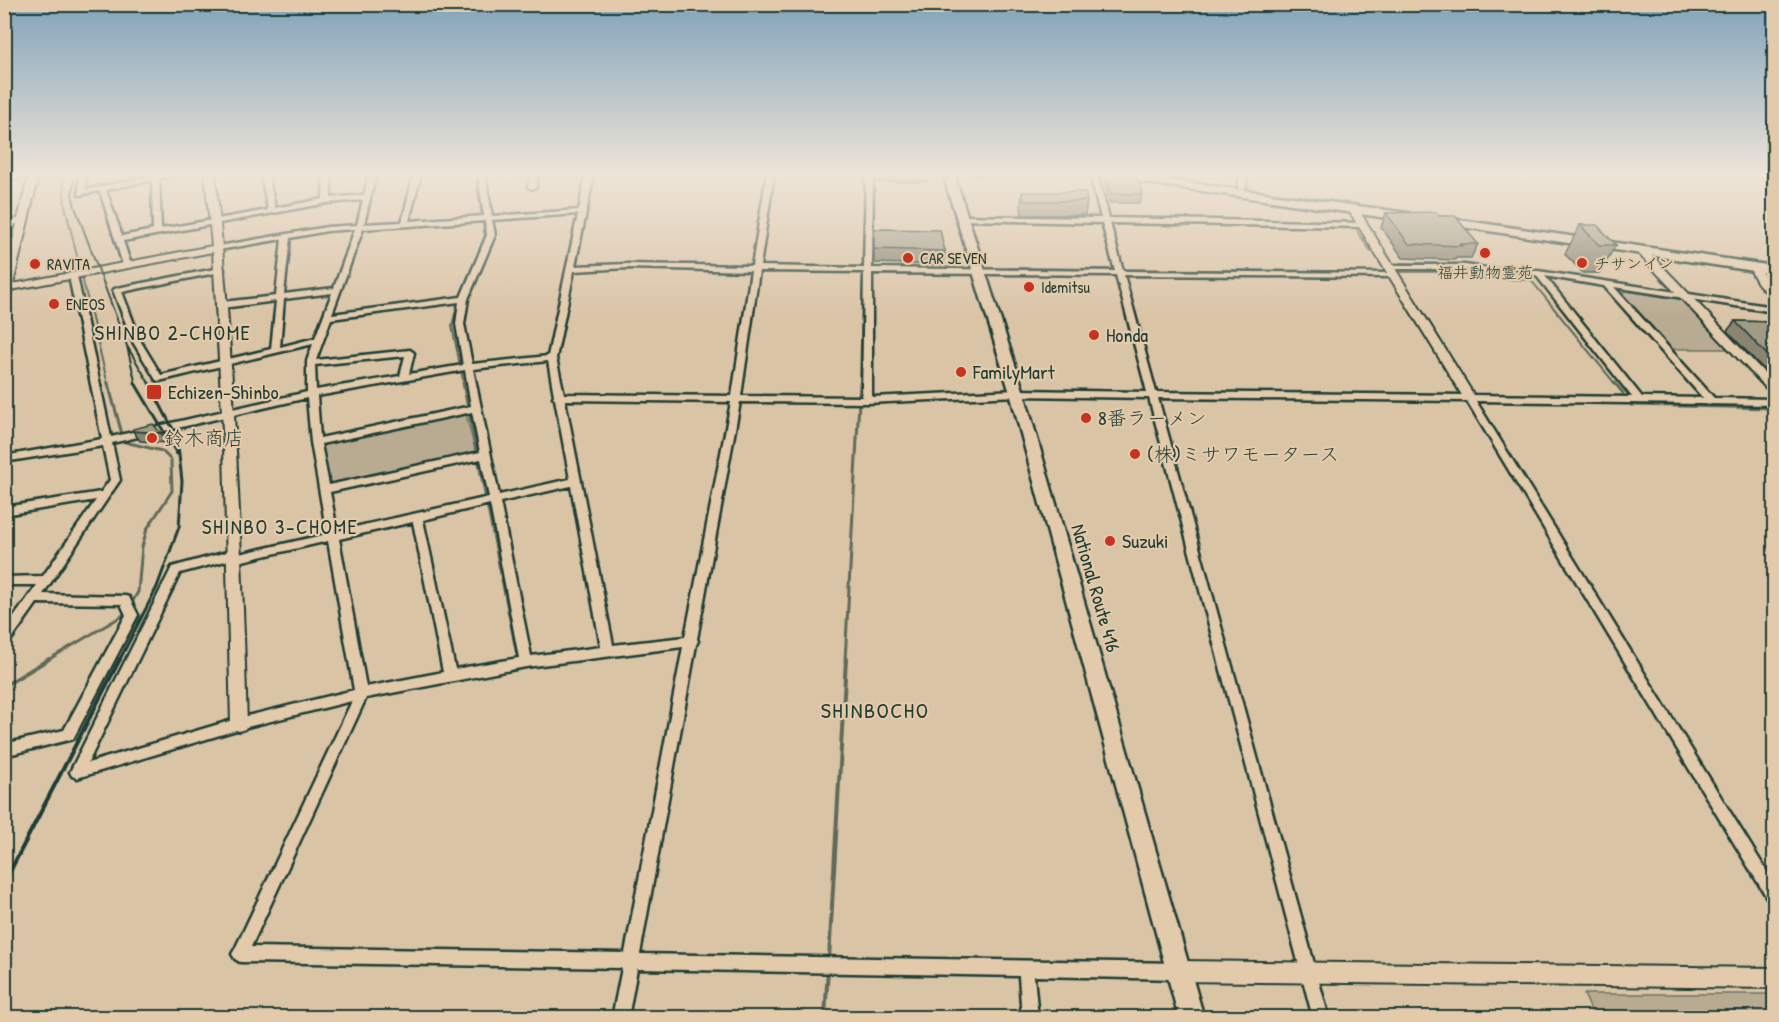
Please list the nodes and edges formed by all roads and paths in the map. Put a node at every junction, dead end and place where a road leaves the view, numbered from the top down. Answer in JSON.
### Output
{"nodes":[{"id":1,"x":22,"y":221,"type":"edge"},
{"id":2,"x":216,"y":221,"type":"edge"},
{"id":3,"x":113,"y":222,"type":"edge"},
{"id":4,"x":157,"y":222,"type":"edge"},
{"id":5,"x":212,"y":222,"type":"edge"},
{"id":6,"x":361,"y":222,"type":"edge"},
{"id":7,"x":437,"y":222,"type":"edge"},
{"id":8,"x":489,"y":222,"type":"edge"},
{"id":9,"x":580,"y":222,"type":"edge"},
{"id":10,"x":762,"y":222,"type":"edge"},
{"id":11,"x":868,"y":222,"type":"edge"},
{"id":12,"x":963,"y":222,"type":"edge"},
{"id":13,"x":1107,"y":222,"type":"edge"},
{"id":14,"x":1221,"y":222,"type":"edge"},
{"id":15,"x":1360,"y":222,"type":"edge"},
{"id":16,"x":1457,"y":222,"type":"edge"},
{"id":17,"x":1462,"y":222,"type":"edge"},
{"id":18,"x":405,"y":224,"type":"joint"},
{"id":19,"x":1362,"y":225,"type":"junction"},
{"id":20,"x":360,"y":227,"type":"junction"},
{"id":21,"x":157,"y":232,"type":"junction"},
{"id":22,"x":286,"y":236,"type":"junction"},
{"id":23,"x":119,"y":239,"type":"junction"},
{"id":24,"x":219,"y":248,"type":"junction"},
{"id":25,"x":1642,"y":251,"type":"junction"},
{"id":26,"x":9,"y":258,"type":"edge"},
{"id":27,"x":1774,"y":263,"type":"edge"},
{"id":28,"x":127,"y":266,"type":"junction"},
{"id":29,"x":1754,"y":267,"type":"junction"},
{"id":30,"x":755,"y":268,"type":"junction"},
{"id":31,"x":570,"y":269,"type":"junction"},
{"id":32,"x":220,"y":270,"type":"junction"},
{"id":33,"x":869,"y":270,"type":"junction"},
{"id":34,"x":1774,"y":270,"type":"edge"},
{"id":35,"x":1390,"y":271,"type":"junction"},
{"id":36,"x":980,"y":272,"type":"junction"},
{"id":37,"x":1119,"y":273,"type":"junction"},
{"id":38,"x":1538,"y":273,"type":"junction"},
{"id":39,"x":73,"y":276,"type":"junction"},
{"id":40,"x":1607,"y":284,"type":"junction"},
{"id":41,"x":338,"y":290,"type":"junction"},
{"id":42,"x":6,"y":292,"type":"edge"},
{"id":43,"x":1774,"y":294,"type":"edge"},
{"id":44,"x":1685,"y":296,"type":"junction"},
{"id":45,"x":280,"y":298,"type":"junction"},
{"id":46,"x":464,"y":299,"type":"junction"},
{"id":47,"x":222,"y":305,"type":"junction"},
{"id":48,"x":1774,"y":309,"type":"edge"},
{"id":49,"x":328,"y":317,"type":"junction"},
{"id":50,"x":319,"y":340,"type":"junction"},
{"id":51,"x":275,"y":350,"type":"junction"},
{"id":52,"x":552,"y":358,"type":"junction"},
{"id":53,"x":225,"y":362,"type":"junction"},
{"id":54,"x":311,"y":363,"type":"junction"},
{"id":55,"x":467,"y":367,"type":"junction"},
{"id":56,"x":404,"y":378,"type":"junction"},
{"id":57,"x":1774,"y":389,"type":"edge"},
{"id":58,"x":1017,"y":393,"type":"junction"},
{"id":59,"x":312,"y":394,"type":"junction"},
{"id":60,"x":1152,"y":394,"type":"junction"},
{"id":61,"x":558,"y":397,"type":"junction"},
{"id":62,"x":1468,"y":397,"type":"junction"},
{"id":63,"x":736,"y":398,"type":"junction"},
{"id":64,"x":867,"y":400,"type":"junction"},
{"id":65,"x":1639,"y":400,"type":"junction"},
{"id":66,"x":1711,"y":401,"type":"junction"},
{"id":67,"x":1774,"y":402,"type":"edge"},
{"id":68,"x":474,"y":408,"type":"junction"},
{"id":69,"x":228,"y":413,"type":"junction"},
{"id":70,"x":107,"y":441,"type":"junction"},
{"id":71,"x":316,"y":442,"type":"junction"},
{"id":72,"x":484,"y":455,"type":"junction"},
{"id":73,"x":4,"y":459,"type":"edge"},
{"id":74,"x":576,"y":481,"type":"junction"},
{"id":75,"x":324,"y":490,"type":"junction"},
{"id":76,"x":104,"y":495,"type":"junction"},
{"id":77,"x":494,"y":501,"type":"junction"},
{"id":78,"x":4,"y":511,"type":"edge"},
{"id":79,"x":417,"y":518,"type":"junction"},
{"id":80,"x":332,"y":537,"type":"junction"},
{"id":81,"x":234,"y":557,"type":"junction"},
{"id":82,"x":45,"y":580,"type":"junction"},
{"id":83,"x":4,"y":581,"type":"edge"},
{"id":84,"x":33,"y":598,"type":"junction"},
{"id":85,"x":4,"y":641,"type":"edge"},
{"id":86,"x":692,"y":641,"type":"junction"},
{"id":87,"x":608,"y":652,"type":"junction"},
{"id":88,"x":526,"y":662,"type":"junction"},
{"id":89,"x":450,"y":675,"type":"junction"},
{"id":90,"x":361,"y":695,"type":"junction"},
{"id":91,"x":239,"y":724,"type":"junction"},
{"id":92,"x":4,"y":750,"type":"edge"},
{"id":93,"x":1774,"y":896,"type":"edge"},
{"id":94,"x":631,"y":962,"type":"junction"},
{"id":95,"x":1026,"y":968,"type":"junction"},
{"id":96,"x":1180,"y":971,"type":"junction"},
{"id":97,"x":1309,"y":973,"type":"junction"},
{"id":98,"x":1774,"y":978,"type":"edge"},
{"id":99,"x":620,"y":1017,"type":"edge"},
{"id":100,"x":1030,"y":1017,"type":"edge"},
{"id":101,"x":1192,"y":1017,"type":"edge"},
{"id":102,"x":1321,"y":1017,"type":"edge"}],
"edges":[{"from":1,"to":26,"type":"street"},
{"from":2,"to":24,"type":"street"},
{"from":3,"to":23,"type":"street"},
{"from":4,"to":21,"type":"street"},
{"from":5,"to":21,"type":"street"},
{"from":6,"to":20,"type":"street"},
{"from":7,"to":18,"type":"street"},
{"from":8,"to":46,"type":"street"},
{"from":9,"to":31,"type":"street"},
{"from":10,"to":30,"type":"street"},
{"from":11,"to":33,"type":"street"},
{"from":12,"to":36,"type":"highway","name":"National Route 416"},
{"from":13,"to":37,"type":"street"},
{"from":14,"to":19,"type":"street"},
{"from":15,"to":19,"type":"street"},
{"from":16,"to":25,"type":"highway"},
{"from":17,"to":27,"type":"highway"},
{"from":18,"to":20,"type":"street"},
{"from":19,"to":35,"type":"street"},
{"from":20,"to":22,"type":"street"},
{"from":20,"to":41,"type":"street"},
{"from":21,"to":23,"type":"street"},
{"from":22,"to":24,"type":"street"},
{"from":22,"to":45,"type":"street"},
{"from":23,"to":28,"type":"street"},
{"from":24,"to":28,"type":"street"},
{"from":24,"to":32,"type":"street"},
{"from":25,"to":29,"type":"highway"},
{"from":25,"to":44,"type":"street"},
{"from":26,"to":42,"type":"street"},
{"from":28,"to":39,"type":"street"},
{"from":29,"to":34,"type":"highway"},
{"from":29,"to":43,"type":"street"},
{"from":30,"to":31,"type":"street"},
{"from":30,"to":33,"type":"street"},
{"from":30,"to":63,"type":"street"},
{"from":31,"to":52,"type":"street"},
{"from":32,"to":47,"type":"street"},
{"from":32,"to":53,"type":"street"},
{"from":33,"to":36,"type":"street"},
{"from":33,"to":64,"type":"street"},
{"from":35,"to":37,"type":"street"},
{"from":35,"to":38,"type":"street"},
{"from":35,"to":62,"type":"street"},
{"from":36,"to":37,"type":"street"},
{"from":36,"to":58,"type":"highway","name":"National Route 416"},
{"from":37,"to":60,"type":"street"},
{"from":38,"to":40,"type":"street"},
{"from":38,"to":65,"type":"street"},
{"from":39,"to":42,"type":"street"},
{"from":39,"to":70,"type":"street"},
{"from":40,"to":44,"type":"street"},
{"from":40,"to":66,"type":"street"},
{"from":41,"to":45,"type":"street"},
{"from":41,"to":49,"type":"street"},
{"from":44,"to":48,"type":"street"},
{"from":44,"to":57,"type":"street"},
{"from":45,"to":47,"type":"street"},
{"from":45,"to":51,"type":"street"},
{"from":46,"to":49,"type":"street"},
{"from":46,"to":55,"type":"street"},
{"from":47,"to":53,"type":"street"},
{"from":49,"to":50,"type":"street"},
{"from":50,"to":51,"type":"street"},
{"from":50,"to":54,"type":"street"},
{"from":51,"to":53,"type":"street"},
{"from":52,"to":55,"type":"street"},
{"from":52,"to":61,"type":"street"},
{"from":53,"to":69,"type":"street"},
{"from":54,"to":56,"type":"street"},
{"from":54,"to":59,"type":"street"},
{"from":55,"to":56,"type":"street"},
{"from":55,"to":68,"type":"street"},
{"from":56,"to":59,"type":"street"},
{"from":58,"to":60,"type":"street"},
{"from":58,"to":64,"type":"street"},
{"from":58,"to":96,"type":"highway","name":"National Route 416"},
{"from":59,"to":69,"type":"street"},
{"from":59,"to":71,"type":"street"},
{"from":60,"to":62,"type":"street"},
{"from":60,"to":97,"type":"street"},
{"from":61,"to":63,"type":"street"},
{"from":61,"to":74,"type":"street"},
{"from":62,"to":65,"type":"street"},
{"from":62,"to":93,"type":"street"},
{"from":63,"to":64,"type":"street"},
{"from":63,"to":86,"type":"street"},
{"from":65,"to":66,"type":"street"},
{"from":66,"to":67,"type":"street"},
{"from":68,"to":71,"type":"street"},
{"from":68,"to":72,"type":"street"},
{"from":69,"to":70,"type":"street"},
{"from":69,"to":81,"type":"street"},
{"from":70,"to":73,"type":"street"},
{"from":70,"to":76,"type":"street"},
{"from":71,"to":75,"type":"street"},
{"from":72,"to":75,"type":"street"},
{"from":72,"to":77,"type":"street"},
{"from":74,"to":77,"type":"street"},
{"from":74,"to":87,"type":"street"},
{"from":75,"to":80,"type":"street"},
{"from":76,"to":78,"type":"street"},
{"from":76,"to":82,"type":"street"},
{"from":77,"to":79,"type":"street"},
{"from":77,"to":88,"type":"street"},
{"from":79,"to":80,"type":"street"},
{"from":79,"to":89,"type":"street"},
{"from":80,"to":81,"type":"street"},
{"from":80,"to":90,"type":"street"},
{"from":81,"to":91,"type":"street"},
{"from":81,"to":91,"type":"street"},
{"from":82,"to":83,"type":"street"},
{"from":82,"to":84,"type":"street"},
{"from":84,"to":85,"type":"street"},
{"from":84,"to":92,"type":"street"},
{"from":86,"to":87,"type":"street"},
{"from":86,"to":94,"type":"street"},
{"from":87,"to":88,"type":"street"},
{"from":88,"to":89,"type":"street"},
{"from":89,"to":90,"type":"street"},
{"from":90,"to":91,"type":"street"},
{"from":90,"to":94,"type":"street"},
{"from":94,"to":95,"type":"street"},
{"from":94,"to":99,"type":"street"},
{"from":95,"to":96,"type":"street"},
{"from":95,"to":100,"type":"street"},
{"from":96,"to":97,"type":"street"},
{"from":96,"to":101,"type":"highway","name":"National Route 416"},
{"from":97,"to":98,"type":"street"},
{"from":97,"to":102,"type":"street"}]}
